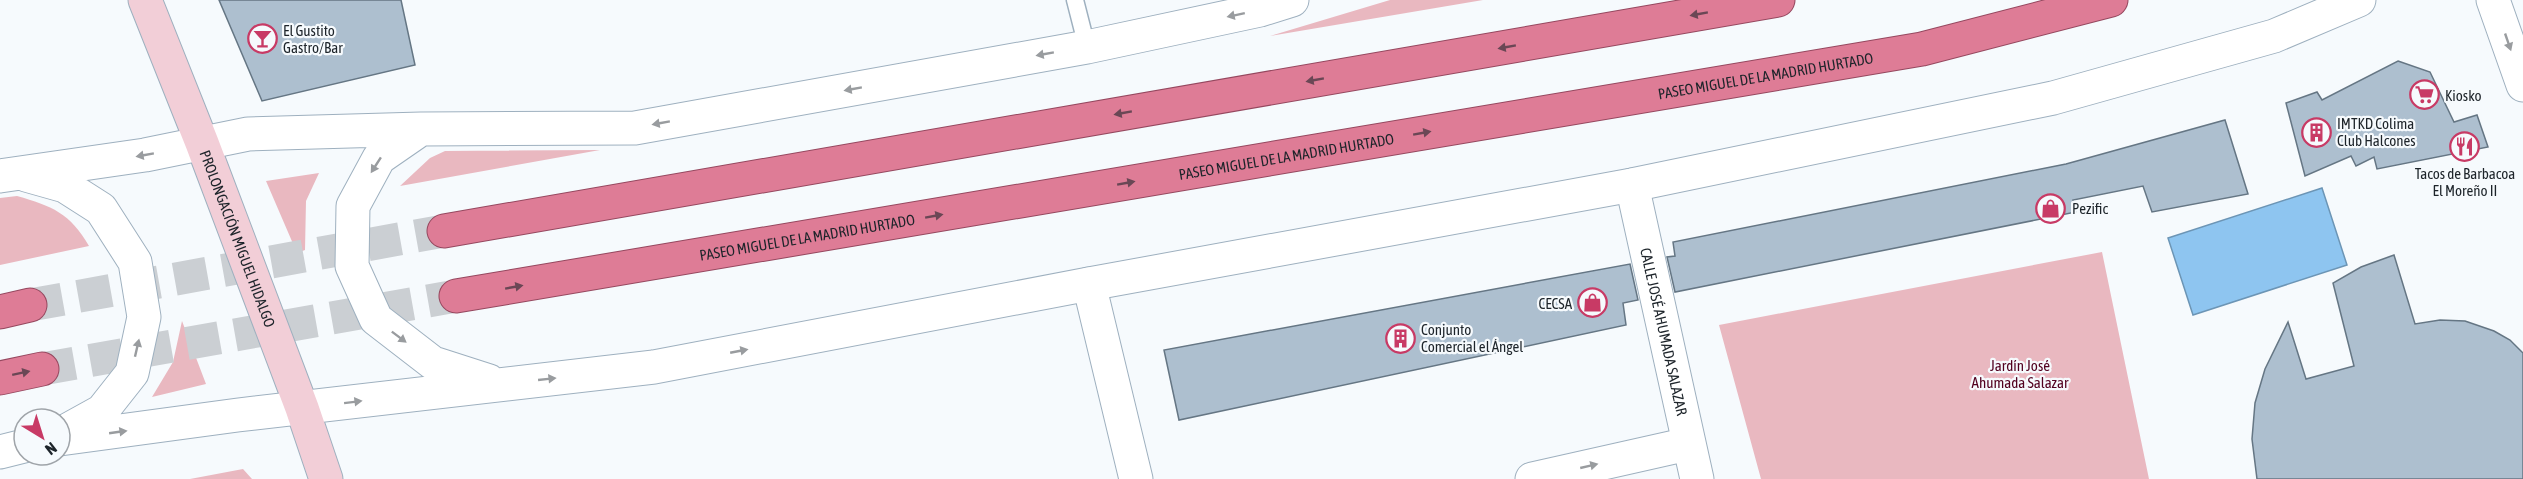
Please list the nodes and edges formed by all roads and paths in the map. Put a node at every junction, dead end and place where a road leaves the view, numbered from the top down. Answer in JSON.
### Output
{"nodes":[{"id":1,"x":145,"y":0,"type":"edge"},
{"id":2,"x":1075,"y":0,"type":"edge"},
{"id":3,"x":1292,"y":0,"type":"edge"},
{"id":4,"x":1778,"y":0,"type":"edge"},
{"id":5,"x":2110,"y":0,"type":"edge"},
{"id":6,"x":2359,"y":0,"type":"edge"},
{"id":7,"x":2493,"y":0,"type":"edge"},
{"id":8,"x":1087,"y":46,"type":"junction"},
{"id":9,"x":2523,"y":85,"type":"edge"},
{"id":10,"x":421,"y":129,"type":"junction"},
{"id":11,"x":202,"y":143,"type":"junction"},
{"id":12,"x":9,"y":175,"type":"edge"},
{"id":13,"x":1632,"y":185,"type":"junction"},
{"id":14,"x":444,"y":231,"type":"tunnel mouth"},
{"id":15,"x":1089,"y":284,"type":"junction"},
{"id":16,"x":456,"y":296,"type":"tunnel mouth"},
{"id":17,"x":42,"y":369,"type":"tunnel mouth"},
{"id":18,"x":0,"y":378,"type":"edge"},
{"id":19,"x":498,"y":384,"type":"junction"},
{"id":20,"x":302,"y":408,"type":"junction"},
{"id":21,"x":72,"y":427,"type":"edge"},
{"id":22,"x":72,"y":438,"type":"edge"},
{"id":23,"x":1688,"y":444,"type":"junction"},
{"id":24,"x":326,"y":479,"type":"edge"},
{"id":25,"x":1136,"y":479,"type":"edge"},
{"id":26,"x":1532,"y":479,"type":"edge"},
{"id":27,"x":1697,"y":479,"type":"edge"}],
"edges":[{"from":1,"to":11,"type":"main road","name":"PROLONGACIÓN MIGUEL HIDALGO"},
{"from":2,"to":8,"type":"lane"},
{"from":3,"to":8,"type":"street","one_way":true},
{"from":4,"to":14,"type":"highway","one_way":true},
{"from":16,"to":5,"type":"highway","name":"PASEO MIGUEL DE LA MADRID HURTADO","one_way":true},
{"from":6,"to":13,"type":"street"},
{"from":7,"to":9,"type":"street","one_way":true},
{"from":8,"to":10,"type":"street","one_way":true},
{"from":10,"to":11,"type":"street"},
{"from":10,"to":19,"type":"street","one_way":true},
{"from":11,"to":12,"type":"street","one_way":true},
{"from":11,"to":20,"type":"main road","name":"PROLONGACIÓN MIGUEL HIDALGO"},
{"from":21,"to":12,"type":"street","one_way":true},
{"from":13,"to":15,"type":"street"},
{"from":13,"to":23,"type":"street","name":"CALLE JOSÉ AHUMADA SALAZAR"},
{"from":19,"to":15,"type":"street","one_way":true},
{"from":15,"to":25,"type":"street"},
{"from":18,"to":17,"type":"highway","one_way":true},
{"from":20,"to":19,"type":"street","one_way":true},
{"from":22,"to":20,"type":"street","one_way":true},
{"from":20,"to":24,"type":"main road","name":"PROLONGACIÓN MIGUEL HIDALGO"},
{"from":26,"to":23,"type":"street","one_way":true},
{"from":23,"to":27,"type":"street","name":"CALLE JOSÉ AHUMADA SALAZAR"}]}
